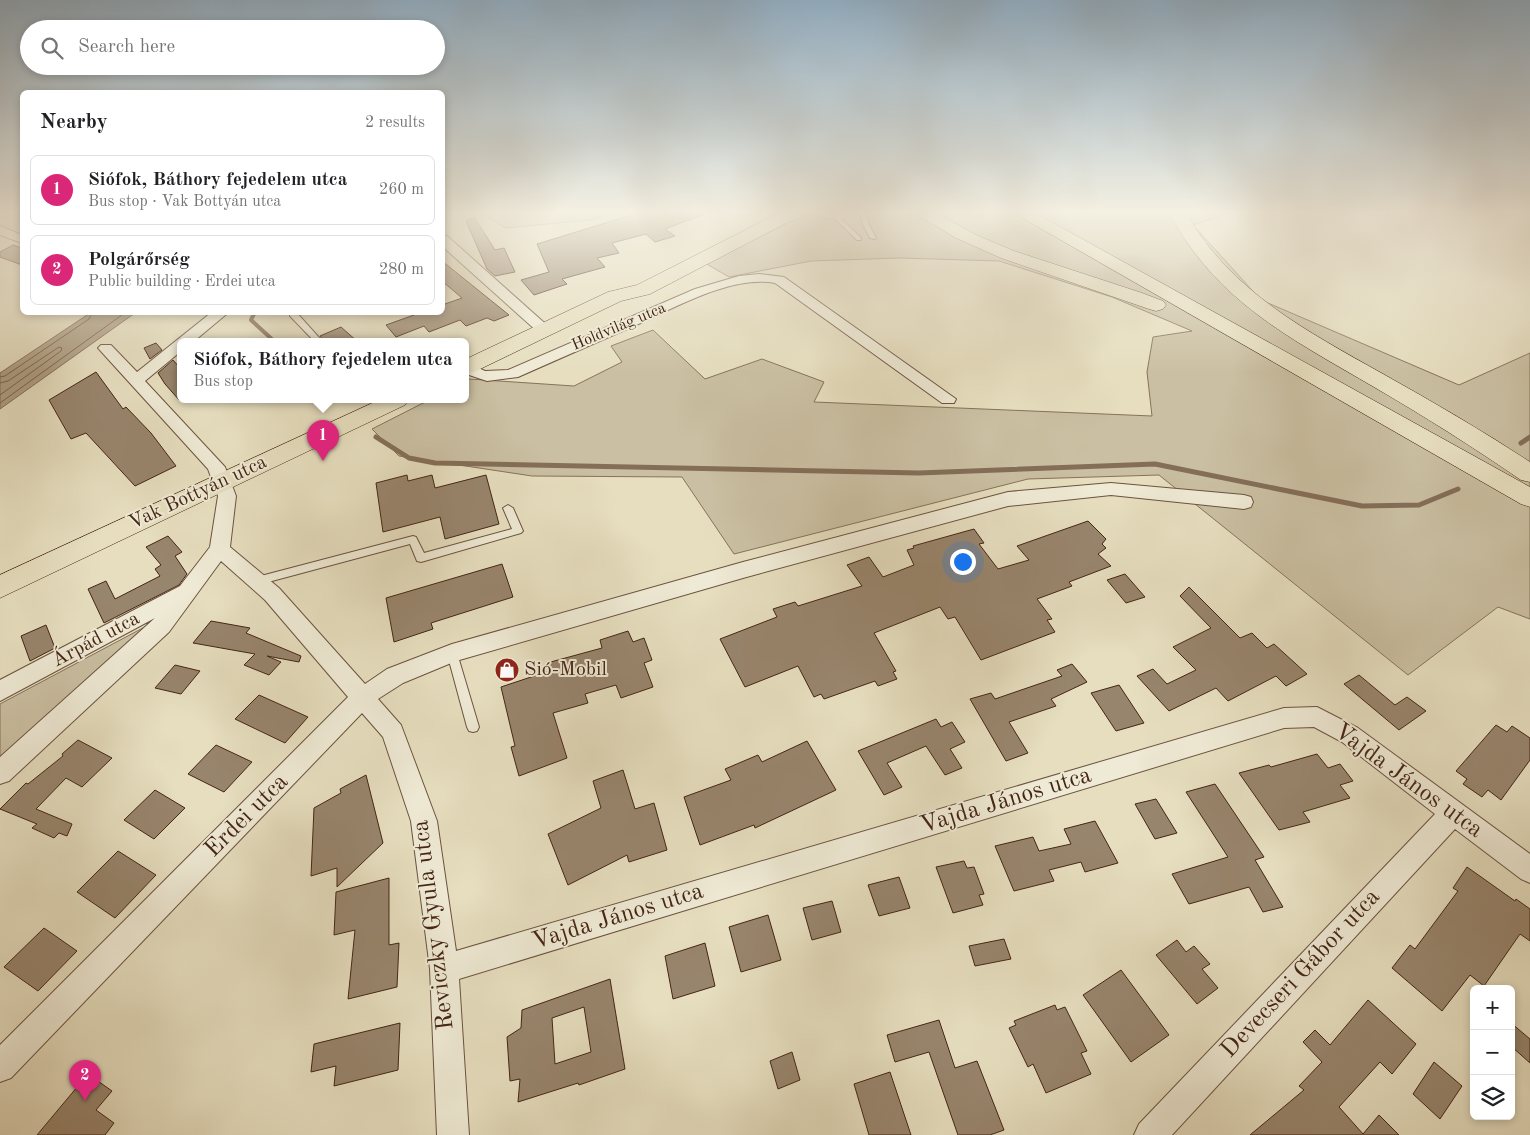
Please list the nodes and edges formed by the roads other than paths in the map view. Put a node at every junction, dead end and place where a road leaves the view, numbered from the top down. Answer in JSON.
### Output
{"nodes":[{"id":1,"x":472,"y":266,"type":"edge"},
{"id":2,"x":663,"y":266,"type":"edge"},
{"id":3,"x":689,"y":266,"type":"edge"},
{"id":4,"x":1042,"y":266,"type":"edge"},
{"id":5,"x":1116,"y":266,"type":"edge"},
{"id":6,"x":1144,"y":266,"type":"edge"},
{"id":7,"x":1213,"y":266,"type":"edge"},
{"id":8,"x":615,"y":296,"type":"junction"},
{"id":9,"x":218,"y":315,"type":"edge"},
{"id":10,"x":294,"y":315,"type":"edge"},
{"id":11,"x":544,"y":330,"type":"junction"},
{"id":12,"x":189,"y":338,"type":"edge"},
{"id":13,"x":315,"y":338,"type":"edge"},
{"id":14,"x":177,"y":347,"type":"edge"},
{"id":15,"x":106,"y":348,"type":"dead end"},
{"id":16,"x":469,"y":366,"type":"edge"},
{"id":17,"x":469,"y":369,"type":"edge"},
{"id":18,"x":1314,"y":377,"type":"junction"},
{"id":19,"x":135,"y":381,"type":"junction"},
{"id":20,"x":948,"y":399,"type":"dead end"},
{"id":21,"x":391,"y":403,"type":"edge"},
{"id":22,"x":1530,"y":476,"type":"edge"},
{"id":23,"x":222,"y":482,"type":"junction"},
{"id":24,"x":1530,"y":498,"type":"edge"},
{"id":25,"x":1244,"y":502,"type":"dead end"},
{"id":26,"x":508,"y":508,"type":"dead end"},
{"id":27,"x":220,"y":549,"type":"junction"},
{"id":28,"x":258,"y":581,"type":"junction"},
{"id":29,"x":0,"y":587,"type":"edge"},
{"id":30,"x":191,"y":589,"type":"junction"},
{"id":31,"x":452,"y":653,"type":"junction"},
{"id":32,"x":0,"y":691,"type":"edge"},
{"id":33,"x":364,"y":696,"type":"junction"},
{"id":34,"x":474,"y":727,"type":"dead end"},
{"id":35,"x":0,"y":773,"type":"edge"},
{"id":36,"x":1453,"y":813,"type":"junction"},
{"id":37,"x":1530,"y":870,"type":"edge"},
{"id":38,"x":444,"y":969,"type":"junction"},
{"id":39,"x":0,"y":1067,"type":"edge"},
{"id":40,"x":453,"y":1135,"type":"edge"},
{"id":41,"x":1150,"y":1135,"type":"edge"}],
"edges":[{"from":1,"to":11,"type":"street"},
{"from":2,"to":8,"type":"main road"},
{"from":3,"to":8,"type":"main road"},
{"from":4,"to":18,"type":"main road"},
{"from":5,"to":18,"type":"main road"},
{"from":6,"to":22,"type":"main road"},
{"from":7,"to":22,"type":"main road"},
{"from":8,"to":11,"type":"main road"},
{"from":9,"to":12,"type":"street"},
{"from":10,"to":13,"type":"lane"},
{"from":11,"to":16,"type":"main road"},
{"from":14,"to":19,"type":"street"},
{"from":15,"to":19,"type":"street"},
{"from":17,"to":20,"type":"street","name":"Holdvilág utca"},
{"from":18,"to":24,"type":"main road"},
{"from":19,"to":23,"type":"street"},
{"from":21,"to":23,"type":"main road","name":"Vak Bottyán utca"},
{"from":23,"to":27,"type":"street"},
{"from":23,"to":29,"type":"main road","name":"Vak Bottyán utca"},
{"from":25,"to":31,"type":"street","name":"Erdei utca"},
{"from":26,"to":28,"type":"lane"},
{"from":27,"to":28,"type":"street","name":"Reviczky Gyula utca"},
{"from":27,"to":30,"type":"street"},
{"from":28,"to":33,"type":"street","name":"Reviczky Gyula utca"},
{"from":30,"to":32,"type":"street","name":"Árpád utca"},
{"from":30,"to":35,"type":"street"},
{"from":31,"to":33,"type":"street","name":"Erdei utca"},
{"from":31,"to":34,"type":"lane"},
{"from":33,"to":38,"type":"street","name":"Reviczky Gyula utca"},
{"from":33,"to":39,"type":"street","name":"Erdei utca"},
{"from":36,"to":37,"type":"street","name":"Vajda János utca"},
{"from":36,"to":38,"type":"street","name":"Vajda János utca"},
{"from":36,"to":41,"type":"street","name":"Devecseri Gábor utca"},
{"from":38,"to":40,"type":"street","name":"Reviczky Gyula utca"}]}
